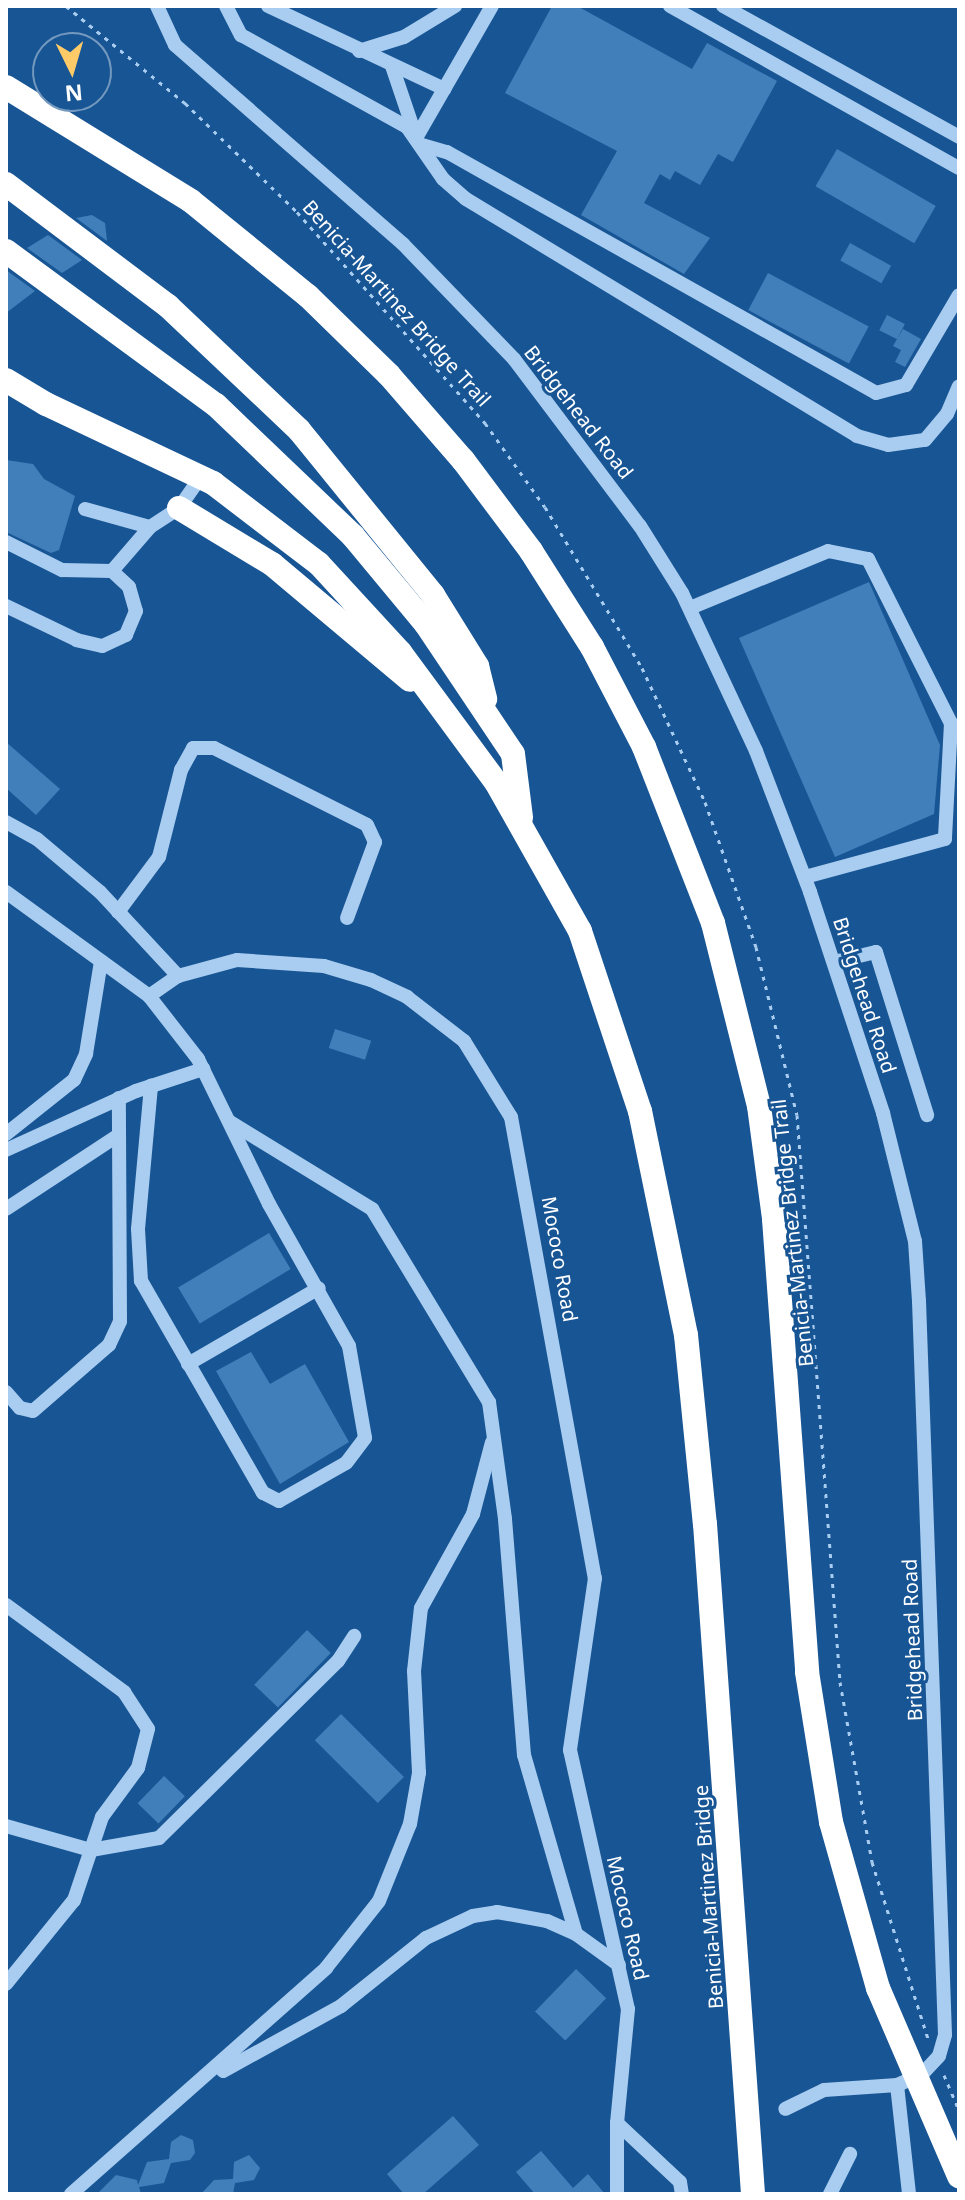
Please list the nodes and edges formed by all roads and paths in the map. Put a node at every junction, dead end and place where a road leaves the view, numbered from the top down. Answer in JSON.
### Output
{"nodes":[{"id":1,"x":66,"y":6,"type":"edge"},
{"id":2,"x":157,"y":6,"type":"edge"},
{"id":3,"x":226,"y":6,"type":"edge"},
{"id":4,"x":268,"y":6,"type":"edge"},
{"id":5,"x":455,"y":6,"type":"edge"},
{"id":6,"x":492,"y":6,"type":"edge"},
{"id":7,"x":670,"y":6,"type":"edge"},
{"id":8,"x":723,"y":6,"type":"edge"},
{"id":9,"x":359,"y":51,"type":"junction"},
{"id":10,"x":392,"y":66,"type":"junction"},
{"id":11,"x":6,"y":87,"type":"edge"},
{"id":12,"x":444,"y":89,"type":"junction"},
{"id":13,"x":959,"y":137,"type":"edge"},
{"id":14,"x":419,"y":142,"type":"junction"},
{"id":15,"x":959,"y":168,"type":"edge"},
{"id":16,"x":6,"y":184,"type":"edge"},
{"id":17,"x":6,"y":251,"type":"edge"},
{"id":18,"x":959,"y":295,"type":"edge"},
{"id":19,"x":6,"y":380,"type":"edge"},
{"id":20,"x":959,"y":386,"type":"edge"},
{"id":21,"x":201,"y":476,"type":"junction"},
{"id":22,"x":179,"y":508,"type":"junction"},
{"id":23,"x":85,"y":509,"type":"dead end"},
{"id":24,"x":150,"y":527,"type":"junction"},
{"id":25,"x":6,"y":542,"type":"edge"},
{"id":26,"x":112,"y":571,"type":"junction"},
{"id":27,"x":6,"y":606,"type":"edge"},
{"id":28,"x":690,"y":608,"type":"junction"},
{"id":29,"x":435,"y":700,"type":"junction"},
{"id":30,"x":490,"y":717,"type":"junction"},
{"id":31,"x":6,"y":822,"type":"edge"},
{"id":32,"x":522,"y":823,"type":"junction"},
{"id":33,"x":805,"y":877,"type":"junction"},
{"id":34,"x":6,"y":892,"type":"edge"},
{"id":35,"x":118,"y":912,"type":"junction"},
{"id":36,"x":347,"y":918,"type":"dead end"},
{"id":37,"x":101,"y":961,"type":"junction"},
{"id":38,"x":834,"y":962,"type":"junction"},
{"id":39,"x":178,"y":976,"type":"junction"},
{"id":40,"x":149,"y":996,"type":"junction"},
{"id":41,"x":203,"y":1069,"type":"junction"},
{"id":42,"x":151,"y":1086,"type":"junction"},
{"id":43,"x":119,"y":1098,"type":"junction"},
{"id":44,"x":927,"y":1115,"type":"dead end"},
{"id":45,"x":229,"y":1122,"type":"junction"},
{"id":46,"x":6,"y":1134,"type":"edge"},
{"id":47,"x":117,"y":1136,"type":"junction"},
{"id":48,"x":6,"y":1150,"type":"edge"},
{"id":49,"x":6,"y":1209,"type":"edge"},
{"id":50,"x":319,"y":1288,"type":"junction"},
{"id":51,"x":188,"y":1364,"type":"junction"},
{"id":52,"x":6,"y":1392,"type":"edge"},
{"id":53,"x":494,"y":1430,"type":"junction"},
{"id":54,"x":6,"y":1605,"type":"edge"},
{"id":55,"x":354,"y":1636,"type":"dead end"},
{"id":56,"x":6,"y":1826,"type":"edge"},
{"id":57,"x":91,"y":1850,"type":"junction"},
{"id":58,"x":576,"y":1934,"type":"junction"},
{"id":59,"x":619,"y":1965,"type":"junction"},
{"id":60,"x":905,"y":1979,"type":"dead end"},
{"id":61,"x":6,"y":1984,"type":"edge"},
{"id":62,"x":203,"y":2081,"type":"junction"},
{"id":63,"x":897,"y":2085,"type":"junction"},
{"id":64,"x":785,"y":2109,"type":"dead end"},
{"id":65,"x":617,"y":2123,"type":"junction"},
{"id":66,"x":850,"y":2154,"type":"dead end"},
{"id":67,"x":959,"y":2176,"type":"edge"},
{"id":68,"x":71,"y":2194,"type":"edge"},
{"id":69,"x":617,"y":2194,"type":"edge"},
{"id":70,"x":682,"y":2194,"type":"edge"},
{"id":71,"x":753,"y":2194,"type":"edge"},
{"id":72,"x":830,"y":2194,"type":"edge"},
{"id":73,"x":909,"y":2194,"type":"edge"}],
"edges":[{"from":1,"to":60,"type":"path","name":"Benicia-Martinez Bridge Trail"},
{"from":2,"to":28,"type":"street","name":"Bridgehead Road"},
{"from":3,"to":14,"type":"street"},
{"from":4,"to":9,"type":"street"},
{"from":5,"to":9,"type":"street"},
{"from":6,"to":12,"type":"street"},
{"from":7,"to":15,"type":"street"},
{"from":8,"to":13,"type":"street"},
{"from":9,"to":10,"type":"street"},
{"from":10,"to":12,"type":"street"},
{"from":10,"to":14,"type":"street"},
{"from":11,"to":67,"type":"highway"},
{"from":12,"to":14,"type":"street"},
{"from":14,"to":18,"type":"street"},
{"from":14,"to":20,"type":"street"},
{"from":16,"to":30,"type":"highway"},
{"from":17,"to":30,"type":"highway"},
{"from":19,"to":21,"type":"highway"},
{"from":21,"to":22,"type":"street"},
{"from":21,"to":29,"type":"highway"},
{"from":22,"to":24,"type":"street"},
{"from":22,"to":29,"type":"highway"},
{"from":23,"to":24,"type":"street"},
{"from":24,"to":26,"type":"street"},
{"from":25,"to":26,"type":"street"},
{"from":26,"to":27,"type":"street"},
{"from":28,"to":33,"type":"street","name":"Bridgehead Road"},
{"from":28,"to":33,"type":"street"},
{"from":29,"to":32,"type":"highway"},
{"from":30,"to":32,"type":"highway"},
{"from":31,"to":35,"type":"street"},
{"from":32,"to":71,"type":"highway","name":"Benicia-Martinez Bridge"},
{"from":33,"to":38,"type":"street","name":"Bridgehead Road"},
{"from":34,"to":37,"type":"street"},
{"from":35,"to":36,"type":"street"},
{"from":35,"to":39,"type":"street"},
{"from":37,"to":40,"type":"street"},
{"from":37,"to":46,"type":"street"},
{"from":38,"to":44,"type":"street"},
{"from":38,"to":63,"type":"street","name":"Bridgehead Road"},
{"from":39,"to":40,"type":"street","name":"Mococo Road"},
{"from":39,"to":59,"type":"street","name":"Mococo Road"},
{"from":40,"to":41,"type":"street"},
{"from":41,"to":42,"type":"street"},
{"from":41,"to":45,"type":"street"},
{"from":42,"to":43,"type":"street"},
{"from":42,"to":51,"type":"street"},
{"from":43,"to":47,"type":"street"},
{"from":43,"to":48,"type":"street"},
{"from":45,"to":50,"type":"street"},
{"from":45,"to":53,"type":"street"},
{"from":47,"to":49,"type":"street"},
{"from":47,"to":52,"type":"street"},
{"from":50,"to":51,"type":"street"},
{"from":50,"to":51,"type":"street"},
{"from":53,"to":58,"type":"street"},
{"from":53,"to":62,"type":"street"},
{"from":54,"to":57,"type":"street"},
{"from":55,"to":57,"type":"street"},
{"from":56,"to":57,"type":"street"},
{"from":57,"to":61,"type":"street"},
{"from":58,"to":59,"type":"street"},
{"from":58,"to":62,"type":"street"},
{"from":59,"to":65,"type":"street","name":"Mococo Road"},
{"from":62,"to":68,"type":"street"},
{"from":63,"to":64,"type":"street","name":"Bridgehead Road"},
{"from":63,"to":73,"type":"street"},
{"from":65,"to":69,"type":"street","name":"Mococo Road"},
{"from":65,"to":70,"type":"street"},
{"from":66,"to":72,"type":"street"}]}
